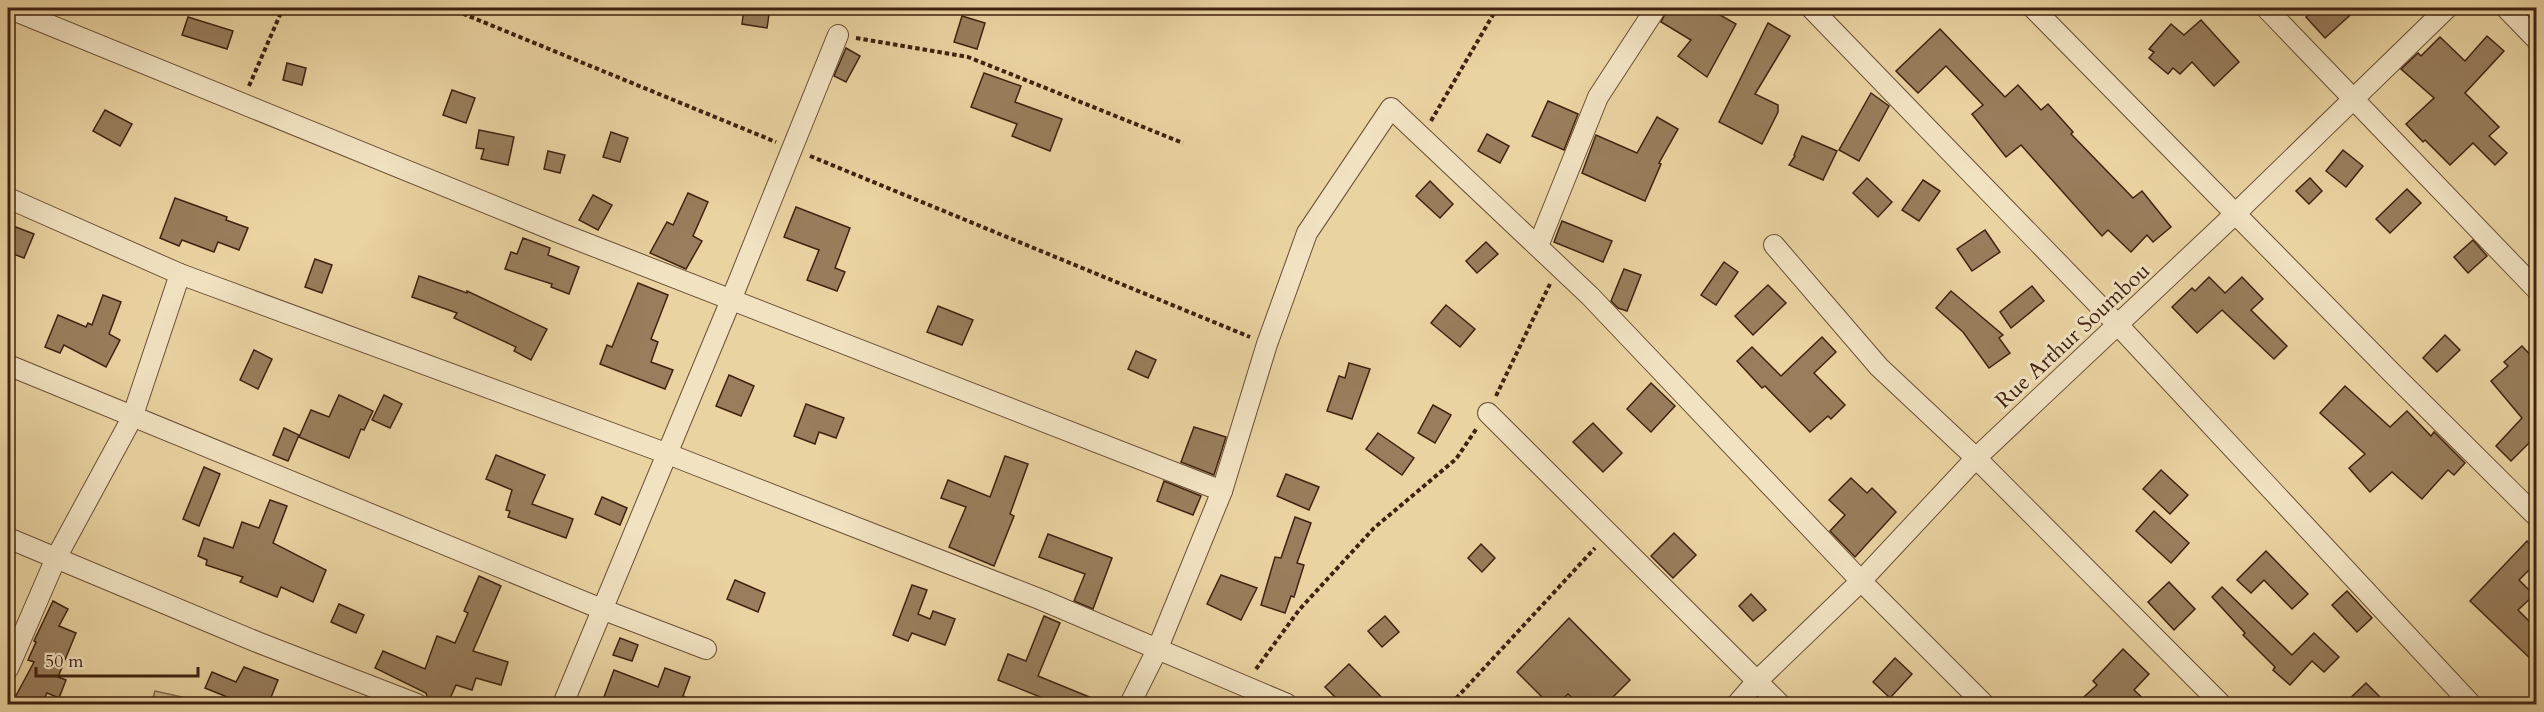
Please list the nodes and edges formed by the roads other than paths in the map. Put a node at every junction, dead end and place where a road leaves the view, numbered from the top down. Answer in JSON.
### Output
{"nodes":[{"id":1,"x":8,"y":8,"type":"edge"},
{"id":2,"x":1656,"y":8,"type":"edge"},
{"id":3,"x":1811,"y":8,"type":"edge"},
{"id":4,"x":2033,"y":8,"type":"edge"},
{"id":5,"x":2266,"y":8,"type":"edge"},
{"id":6,"x":2447,"y":8,"type":"edge"},
{"id":7,"x":2506,"y":8,"type":"edge"},
{"id":8,"x":837,"y":35,"type":"road end"},
{"id":9,"x":2536,"y":39,"type":"edge"},
{"id":10,"x":2355,"y":99,"type":"junction"},
{"id":11,"x":8,"y":198,"type":"edge"},
{"id":12,"x":2235,"y":214,"type":"junction"},
{"id":13,"x":1774,"y":244,"type":"dead end"},
{"id":14,"x":1538,"y":246,"type":"junction"},
{"id":15,"x":180,"y":274,"type":"junction"},
{"id":16,"x":2536,"y":289,"type":"edge"},
{"id":17,"x":731,"y":300,"type":"junction"},
{"id":18,"x":2118,"y":325,"type":"junction"},
{"id":19,"x":8,"y":365,"type":"edge"},
{"id":20,"x":1488,"y":413,"type":"road end"},
{"id":21,"x":132,"y":417,"type":"junction"},
{"id":22,"x":668,"y":454,"type":"junction"},
{"id":23,"x":1976,"y":458,"type":"junction"},
{"id":24,"x":1222,"y":490,"type":"junction"},
{"id":25,"x":2536,"y":516,"type":"edge"},
{"id":26,"x":8,"y":538,"type":"edge"},
{"id":27,"x":56,"y":558,"type":"junction"},
{"id":28,"x":1861,"y":581,"type":"junction"},
{"id":29,"x":604,"y":610,"type":"junction"},
{"id":30,"x":706,"y":649,"type":"dead end"},
{"id":31,"x":1157,"y":650,"type":"junction"},
{"id":32,"x":8,"y":669,"type":"edge"},
{"id":33,"x":1757,"y":681,"type":"junction"},
{"id":34,"x":417,"y":705,"type":"edge"},
{"id":35,"x":563,"y":705,"type":"edge"},
{"id":36,"x":1130,"y":705,"type":"edge"},
{"id":37,"x":1287,"y":705,"type":"edge"},
{"id":38,"x":1737,"y":705,"type":"edge"},
{"id":39,"x":1780,"y":705,"type":"edge"},
{"id":40,"x":1983,"y":705,"type":"edge"},
{"id":41,"x":2221,"y":705,"type":"edge"},
{"id":42,"x":2471,"y":705,"type":"edge"}],
"edges":[{"from":1,"to":17,"type":"street"},
{"from":2,"to":14,"type":"street"},
{"from":3,"to":18,"type":"street"},
{"from":4,"to":12,"type":"street"},
{"from":5,"to":10,"type":"street"},
{"from":6,"to":10,"type":"street","name":"Rue Arthur Soumbou"},
{"from":7,"to":9,"type":"street"},
{"from":8,"to":17,"type":"street"},
{"from":10,"to":12,"type":"street","name":"Rue Arthur Soumbou"},
{"from":10,"to":16,"type":"street"},
{"from":11,"to":15,"type":"street"},
{"from":12,"to":18,"type":"street","name":"Rue Arthur Soumbou"},
{"from":12,"to":25,"type":"street"},
{"from":13,"to":23,"type":"street"},
{"from":14,"to":24,"type":"street"},
{"from":14,"to":28,"type":"street"},
{"from":15,"to":21,"type":"street"},
{"from":15,"to":22,"type":"street"},
{"from":17,"to":22,"type":"street"},
{"from":17,"to":24,"type":"street"},
{"from":18,"to":23,"type":"street","name":"Rue Arthur Soumbou"},
{"from":18,"to":42,"type":"street"},
{"from":19,"to":21,"type":"street"},
{"from":20,"to":33,"type":"street"},
{"from":21,"to":27,"type":"street"},
{"from":21,"to":29,"type":"street"},
{"from":22,"to":29,"type":"street"},
{"from":22,"to":31,"type":"street"},
{"from":23,"to":28,"type":"street","name":"Rue Arthur Soumbou"},
{"from":23,"to":41,"type":"street"},
{"from":24,"to":31,"type":"street"},
{"from":26,"to":27,"type":"street"},
{"from":27,"to":32,"type":"street"},
{"from":27,"to":34,"type":"street"},
{"from":28,"to":33,"type":"street","name":"Rue Arthur Soumbou"},
{"from":28,"to":40,"type":"street"},
{"from":29,"to":30,"type":"street"},
{"from":29,"to":35,"type":"street"},
{"from":31,"to":36,"type":"street"},
{"from":31,"to":37,"type":"street"},
{"from":33,"to":38,"type":"street","name":"Rue Arthur Soumbou"},
{"from":33,"to":39,"type":"street"}]}
